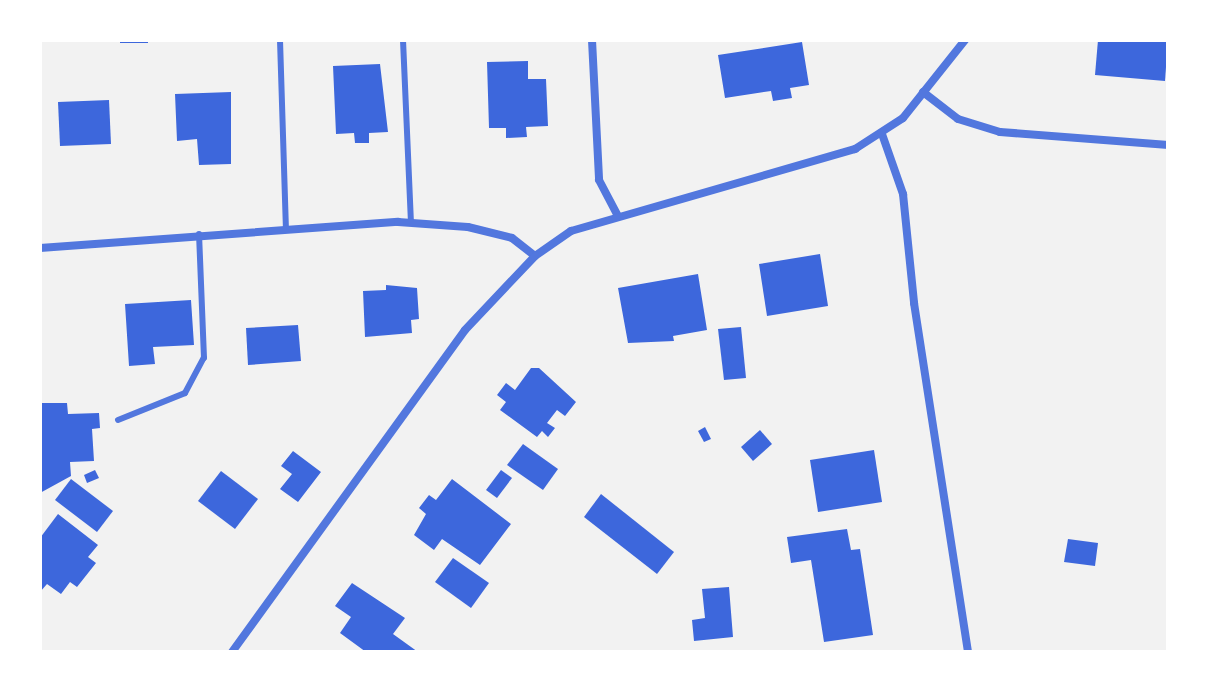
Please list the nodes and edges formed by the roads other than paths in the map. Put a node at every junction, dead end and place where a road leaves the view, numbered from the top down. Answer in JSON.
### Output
{"nodes":[{"id":1,"x":280,"y":40,"type":"edge"},
{"id":2,"x":403,"y":40,"type":"edge"},
{"id":3,"x":592,"y":40,"type":"edge"},
{"id":4,"x":965,"y":40,"type":"edge"},
{"id":5,"x":923,"y":92,"type":"junction"},
{"id":6,"x":882,"y":134,"type":"junction"},
{"id":7,"x":1168,"y":145,"type":"edge"},
{"id":8,"x":618,"y":216,"type":"junction"},
{"id":9,"x":411,"y":223,"type":"junction"},
{"id":10,"x":286,"y":228,"type":"junction"},
{"id":11,"x":199,"y":234,"type":"junction"},
{"id":12,"x":40,"y":248,"type":"edge"},
{"id":13,"x":535,"y":256,"type":"junction"},
{"id":14,"x":118,"y":420,"type":"dead end"},
{"id":15,"x":232,"y":652,"type":"edge"},
{"id":16,"x":968,"y":652,"type":"edge"}],
"edges":[{"from":1,"to":10,"type":"lane"},
{"from":2,"to":9,"type":"lane"},
{"from":3,"to":8,"type":"street"},
{"from":4,"to":5,"type":"street"},
{"from":5,"to":6,"type":"street"},
{"from":5,"to":7,"type":"street"},
{"from":6,"to":8,"type":"street"},
{"from":6,"to":16,"type":"street"},
{"from":8,"to":13,"type":"street"},
{"from":9,"to":10,"type":"street"},
{"from":9,"to":13,"type":"street"},
{"from":10,"to":11,"type":"street"},
{"from":11,"to":12,"type":"street"},
{"from":11,"to":14,"type":"lane"},
{"from":13,"to":15,"type":"street"}]}
